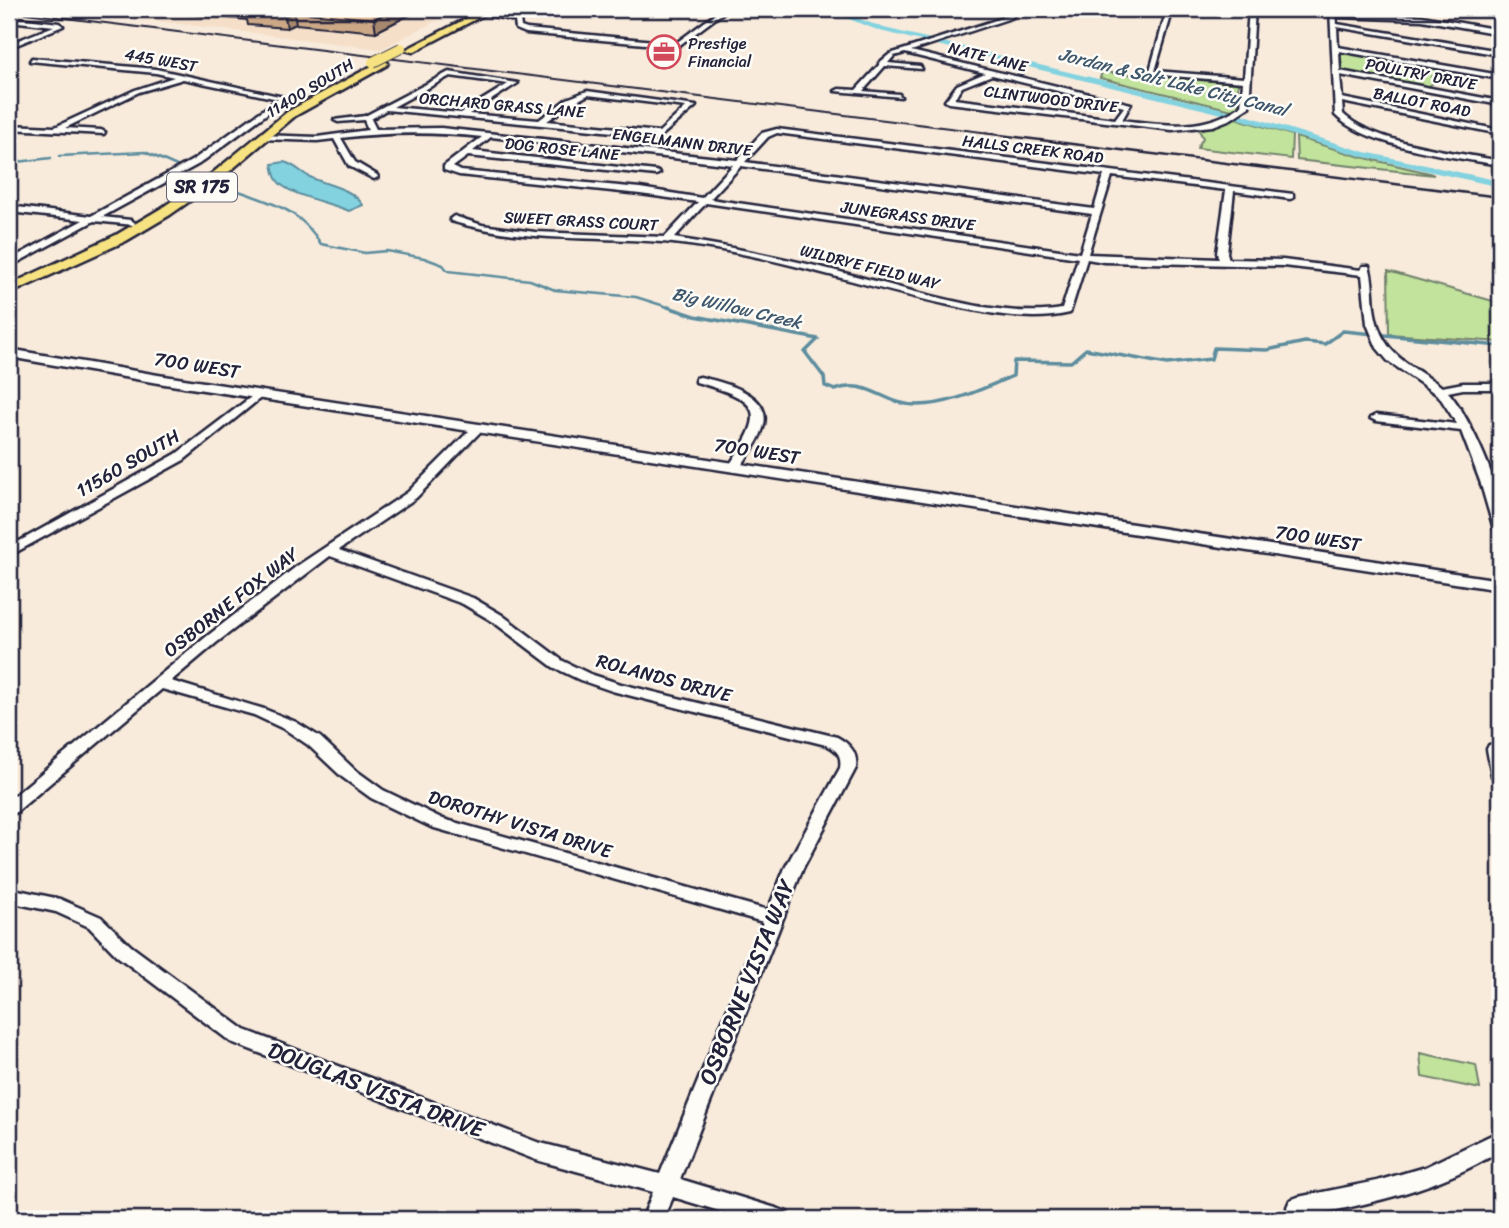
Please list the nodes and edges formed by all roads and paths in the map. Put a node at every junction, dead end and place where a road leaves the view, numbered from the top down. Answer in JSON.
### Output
{"nodes":[{"id":1,"x":725,"y":9,"type":"edge"},
{"id":2,"x":1019,"y":9,"type":"edge"},
{"id":3,"x":1170,"y":9,"type":"edge"},
{"id":4,"x":1252,"y":9,"type":"edge"},
{"id":5,"x":483,"y":10,"type":"edge"},
{"id":6,"x":1333,"y":12,"type":"edge"},
{"id":7,"x":9,"y":19,"type":"edge"},
{"id":8,"x":1334,"y":25,"type":"junction"},
{"id":9,"x":1500,"y":32,"type":"edge"},
{"id":10,"x":9,"y":46,"type":"edge"},
{"id":11,"x":1335,"y":48,"type":"junction"},
{"id":12,"x":904,"y":51,"type":"junction"},
{"id":13,"x":1500,"y":53,"type":"edge"},
{"id":14,"x":32,"y":60,"type":"dead end"},
{"id":15,"x":378,"y":63,"type":"junction"},
{"id":16,"x":881,"y":64,"type":"junction"},
{"id":17,"x":920,"y":68,"type":"dead end"},
{"id":18,"x":993,"y":72,"type":"junction"},
{"id":19,"x":1336,"y":72,"type":"junction"},
{"id":20,"x":183,"y":76,"type":"junction"},
{"id":21,"x":1500,"y":77,"type":"edge"},
{"id":22,"x":1245,"y":80,"type":"junction"},
{"id":23,"x":839,"y":91,"type":"dead end"},
{"id":24,"x":858,"y":92,"type":"junction"},
{"id":25,"x":900,"y":96,"type":"dead end"},
{"id":26,"x":1338,"y":99,"type":"junction"},
{"id":27,"x":1500,"y":103,"type":"edge"},
{"id":28,"x":383,"y":108,"type":"junction"},
{"id":29,"x":282,"y":111,"type":"junction"},
{"id":30,"x":464,"y":114,"type":"junction"},
{"id":31,"x":367,"y":118,"type":"junction"},
{"id":32,"x":513,"y":119,"type":"junction"},
{"id":33,"x":338,"y":120,"type":"dead end"},
{"id":34,"x":541,"y":122,"type":"junction"},
{"id":35,"x":1116,"y":122,"type":"junction"},
{"id":36,"x":9,"y":127,"type":"edge"},
{"id":37,"x":58,"y":128,"type":"junction"},
{"id":38,"x":101,"y":132,"type":"dead end"},
{"id":39,"x":373,"y":132,"type":"junction"},
{"id":40,"x":493,"y":132,"type":"junction"},
{"id":41,"x":1500,"y":132,"type":"edge"},
{"id":42,"x":661,"y":134,"type":"junction"},
{"id":43,"x":261,"y":137,"type":"junction"},
{"id":44,"x":337,"y":137,"type":"junction"},
{"id":45,"x":640,"y":151,"type":"junction"},
{"id":46,"x":465,"y":153,"type":"junction"},
{"id":47,"x":738,"y":163,"type":"junction"},
{"id":48,"x":1500,"y":163,"type":"edge"},
{"id":49,"x":619,"y":170,"type":"junction"},
{"id":50,"x":656,"y":173,"type":"dead end"},
{"id":51,"x":1110,"y":173,"type":"junction"},
{"id":52,"x":374,"y":177,"type":"dead end"},
{"id":53,"x":599,"y":187,"type":"junction"},
{"id":54,"x":1230,"y":188,"type":"junction"},
{"id":55,"x":1290,"y":196,"type":"dead end"},
{"id":56,"x":703,"y":201,"type":"junction"},
{"id":57,"x":9,"y":209,"type":"edge"},
{"id":58,"x":1097,"y":212,"type":"junction"},
{"id":59,"x":93,"y":219,"type":"junction"},
{"id":60,"x":454,"y":219,"type":"dead end"},
{"id":61,"x":131,"y":223,"type":"junction"},
{"id":62,"x":667,"y":240,"type":"junction"},
{"id":63,"x":1083,"y":256,"type":"junction"},
{"id":64,"x":1224,"y":262,"type":"junction"},
{"id":65,"x":9,"y":264,"type":"edge"},
{"id":66,"x":9,"y":281,"type":"edge"},
{"id":67,"x":9,"y":290,"type":"edge"},
{"id":68,"x":9,"y":353,"type":"edge"},
{"id":69,"x":700,"y":380,"type":"dead end"},
{"id":70,"x":1500,"y":386,"type":"edge"},
{"id":71,"x":1439,"y":391,"type":"junction"},
{"id":72,"x":259,"y":394,"type":"junction"},
{"id":73,"x":1376,"y":418,"type":"dead end"},
{"id":74,"x":478,"y":428,"type":"junction"},
{"id":75,"x":1464,"y":428,"type":"junction"},
{"id":76,"x":734,"y":467,"type":"junction"},
{"id":77,"x":1499,"y":520,"type":"edge"},
{"id":78,"x":329,"y":551,"type":"junction"},
{"id":79,"x":9,"y":552,"type":"edge"},
{"id":80,"x":1500,"y":585,"type":"edge"},
{"id":81,"x":160,"y":683,"type":"junction"},
{"id":82,"x":1495,"y":749,"type":"dead end"},
{"id":83,"x":846,"y":751,"type":"joint"},
{"id":84,"x":1500,"y":776,"type":"edge"},
{"id":85,"x":9,"y":809,"type":"edge"},
{"id":86,"x":9,"y":895,"type":"edge"},
{"id":87,"x":772,"y":918,"type":"junction"},
{"id":88,"x":1500,"y":1140,"type":"edge"},
{"id":89,"x":666,"y":1185,"type":"junction"},
{"id":90,"x":1298,"y":1207,"type":"dead end"},
{"id":91,"x":653,"y":1219,"type":"edge"},
{"id":92,"x":779,"y":1219,"type":"edge"}],
"edges":[{"from":1,"to":5,"type":"street"},
{"from":2,"to":12,"type":"street"},
{"from":3,"to":22,"type":"street"},
{"from":4,"to":22,"type":"street"},
{"from":5,"to":15,"type":"main road","name":"11400 SOUTH","number":"SR 175"},
{"from":6,"to":8,"type":"street"},
{"from":6,"to":9,"type":"street"},
{"from":7,"to":10,"type":"street"},
{"from":8,"to":11,"type":"street"},
{"from":8,"to":13,"type":"street"},
{"from":11,"to":19,"type":"street"},
{"from":11,"to":21,"type":"street"},
{"from":12,"to":16,"type":"street"},
{"from":12,"to":18,"type":"street","name":"NATE LANE"},
{"from":14,"to":20,"type":"street","name":"445 WEST"},
{"from":15,"to":29,"type":"main road","name":"11400 SOUTH","number":"SR 175"},
{"from":15,"to":43,"type":"main road","name":"11400 SOUTH","number":"SR 175"},
{"from":16,"to":17,"type":"street"},
{"from":16,"to":24,"type":"street"},
{"from":18,"to":35,"type":"street","name":"NATE LANE"},
{"from":18,"to":35,"type":"street","name":"CLINTWOOD DRIVE"},
{"from":19,"to":26,"type":"street"},
{"from":19,"to":27,"type":"street","name":"POULTRY DRIVE"},
{"from":20,"to":37,"type":"street"},
{"from":20,"to":59,"type":"street","name":"445 WEST"},
{"from":22,"to":35,"type":"street","name":"CLINTWOOD DRIVE"},
{"from":23,"to":24,"type":"street"},
{"from":24,"to":25,"type":"street"},
{"from":26,"to":41,"type":"street","name":"BALLOT ROAD"},
{"from":26,"to":48,"type":"street"},
{"from":28,"to":30,"type":"street","name":"ORCHARD GRASS LANE"},
{"from":28,"to":30,"type":"street"},
{"from":28,"to":31,"type":"street"},
{"from":29,"to":43,"type":"main road"},
{"from":29,"to":61,"type":"main road","name":"11400 SOUTH","number":"SR 175"},
{"from":30,"to":32,"type":"street","name":"ORCHARD GRASS LANE"},
{"from":31,"to":33,"type":"street"},
{"from":31,"to":39,"type":"street"},
{"from":32,"to":34,"type":"street","name":"ORCHARD GRASS LANE"},
{"from":32,"to":40,"type":"street"},
{"from":34,"to":42,"type":"street","name":"ORCHARD GRASS LANE"},
{"from":34,"to":42,"type":"street"},
{"from":36,"to":37,"type":"street"},
{"from":37,"to":38,"type":"street"},
{"from":39,"to":40,"type":"street","name":"ENGELMANN DRIVE"},
{"from":39,"to":44,"type":"street","name":"ENGELMANN DRIVE"},
{"from":40,"to":45,"type":"street","name":"ENGELMANN DRIVE"},
{"from":40,"to":46,"type":"street"},
{"from":42,"to":45,"type":"street"},
{"from":43,"to":44,"type":"street","name":"ENGELMANN DRIVE"},
{"from":43,"to":67,"type":"main road","name":"11400 SOUTH","number":"SR 175"},
{"from":44,"to":52,"type":"street"},
{"from":45,"to":47,"type":"street","name":"ENGELMANN DRIVE"},
{"from":46,"to":49,"type":"street","name":"DOG ROSE LANE"},
{"from":46,"to":53,"type":"street","name":"JUNEGRASS DRIVE"},
{"from":47,"to":51,"type":"street","name":"HALLS CREEK ROAD"},
{"from":47,"to":56,"type":"street"},
{"from":47,"to":58,"type":"street","name":"ENGELMANN DRIVE"},
{"from":49,"to":50,"type":"street","name":"DOG ROSE LANE"},
{"from":49,"to":53,"type":"street"},
{"from":51,"to":54,"type":"street","name":"HALLS CREEK ROAD"},
{"from":51,"to":58,"type":"street"},
{"from":53,"to":56,"type":"street","name":"JUNEGRASS DRIVE"},
{"from":54,"to":55,"type":"street","name":"HALLS CREEK ROAD"},
{"from":54,"to":64,"type":"street"},
{"from":56,"to":62,"type":"street"},
{"from":56,"to":63,"type":"street","name":"JUNEGRASS DRIVE"},
{"from":57,"to":59,"type":"street"},
{"from":58,"to":63,"type":"street"},
{"from":59,"to":61,"type":"street"},
{"from":59,"to":65,"type":"street"},
{"from":60,"to":62,"type":"street","name":"SWEET GRASS COURT"},
{"from":61,"to":66,"type":"main road","name":"11400 SOUTH","number":"SR 175"},
{"from":62,"to":63,"type":"street","name":"WILDRYE FIELD WAY"},
{"from":63,"to":64,"type":"street","name":"JUNEGRASS DRIVE"},
{"from":64,"to":71,"type":"street","name":"JUNEGRASS DRIVE"},
{"from":68,"to":72,"type":"street","name":"700 WEST"},
{"from":69,"to":76,"type":"street"},
{"from":70,"to":71,"type":"street"},
{"from":71,"to":75,"type":"street"},
{"from":72,"to":74,"type":"street","name":"700 WEST"},
{"from":72,"to":79,"type":"street","name":"11560 SOUTH"},
{"from":73,"to":75,"type":"street"},
{"from":74,"to":76,"type":"street","name":"700 WEST"},
{"from":74,"to":78,"type":"street","name":"OSBORNE FOX WAY"},
{"from":75,"to":77,"type":"street"},
{"from":76,"to":80,"type":"street","name":"700 WEST"},
{"from":78,"to":81,"type":"street","name":"OSBORNE FOX WAY"},
{"from":78,"to":83,"type":"street","name":"ROLANDS DRIVE"},
{"from":81,"to":85,"type":"street","name":"OSBORNE FOX WAY"},
{"from":81,"to":87,"type":"street","name":"DOROTHY VISTA DRIVE"},
{"from":82,"to":84,"type":"street"},
{"from":83,"to":87,"type":"street","name":"OSBORNE VISTA WAY"},
{"from":86,"to":89,"type":"street","name":"DOUGLAS VISTA DRIVE"},
{"from":87,"to":89,"type":"street","name":"OSBORNE VISTA WAY"},
{"from":88,"to":90,"type":"street"},
{"from":89,"to":91,"type":"street","name":"OSBORNE VISTA WAY"},
{"from":89,"to":92,"type":"street","name":"DOUGLAS VISTA DRIVE"}]}
